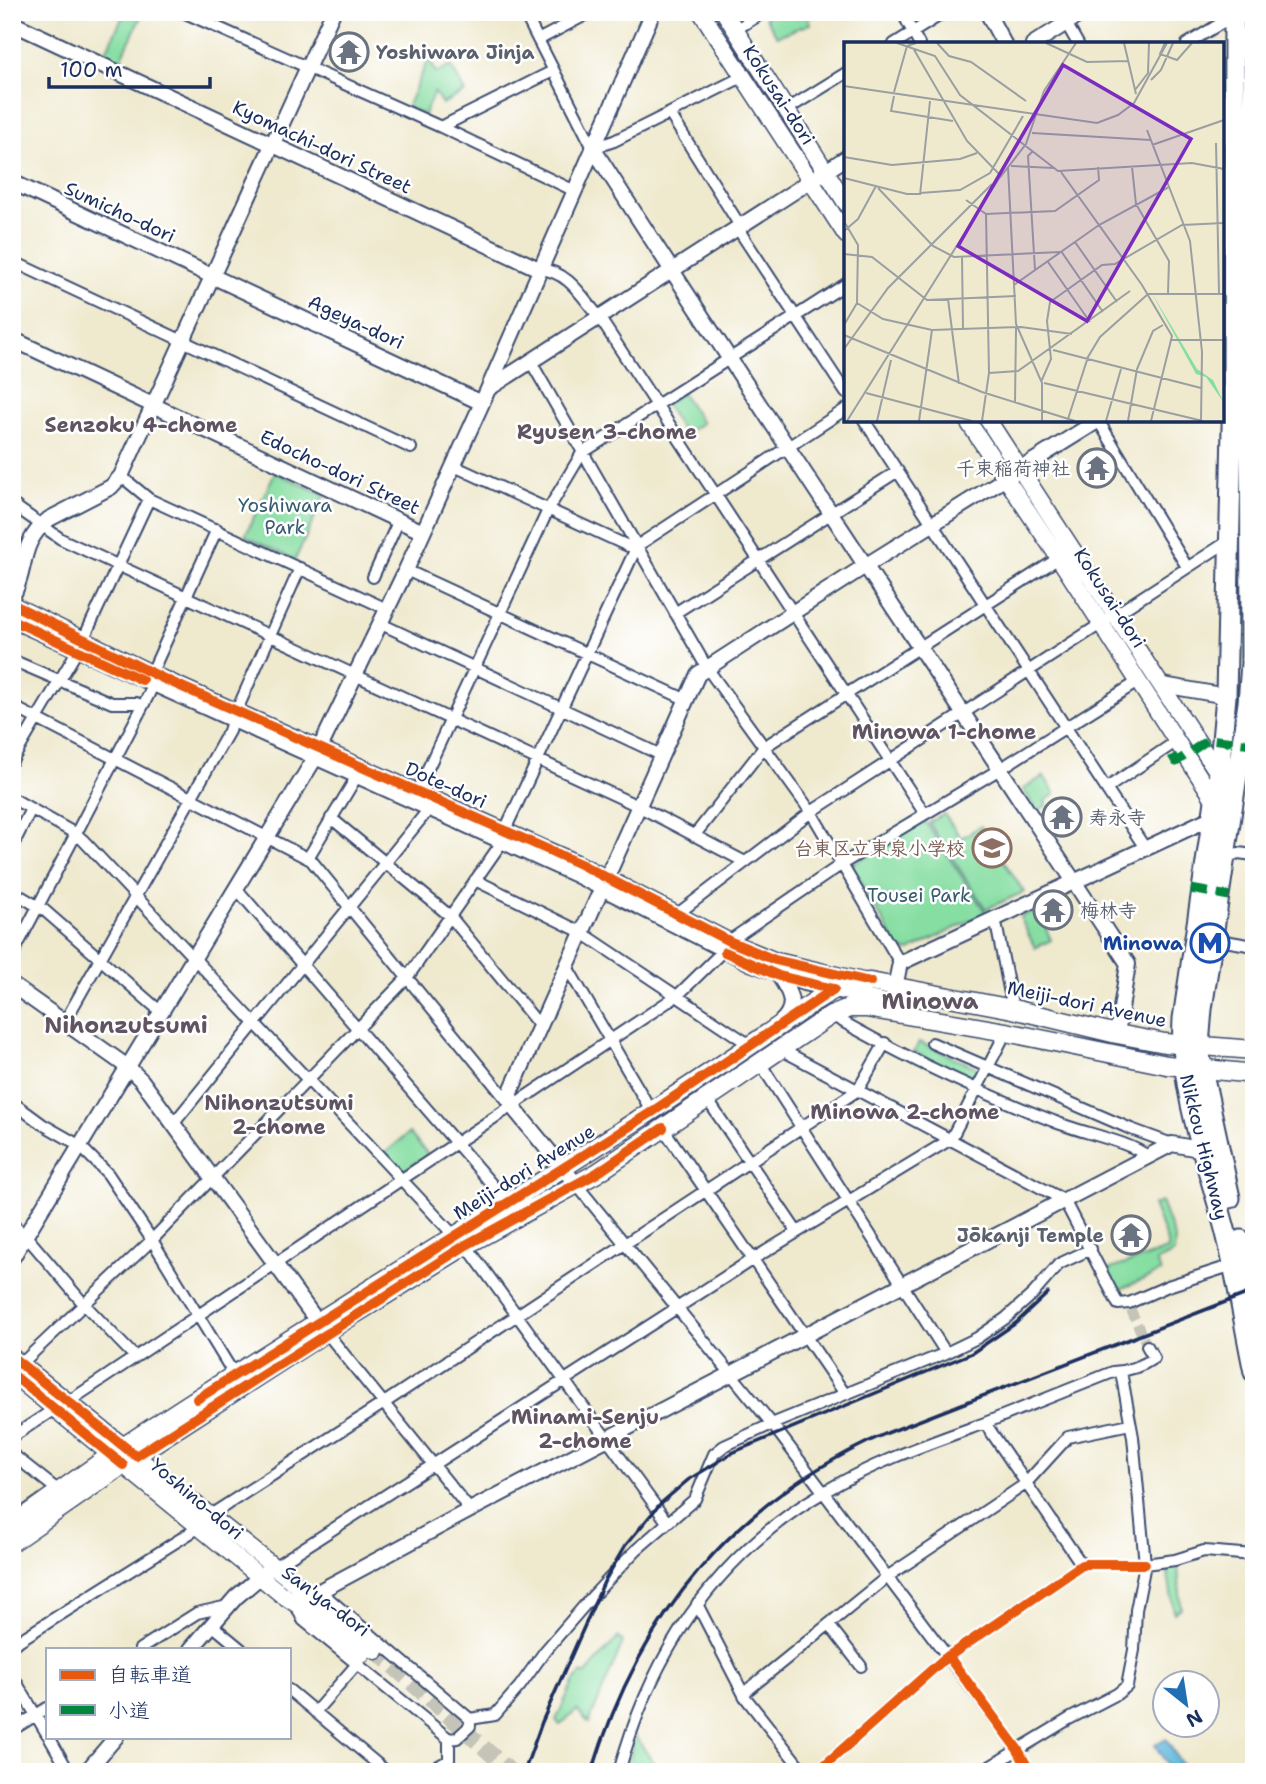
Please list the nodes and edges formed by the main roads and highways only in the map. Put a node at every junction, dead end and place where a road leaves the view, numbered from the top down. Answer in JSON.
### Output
{"nodes":[{"id":1,"x":701,"y":12,"type":"edge"},
{"id":2,"x":724,"y":12,"type":"edge"},
{"id":3,"x":1254,"y":12,"type":"edge"},
{"id":4,"x":1234,"y":17,"type":"edge"},
{"id":5,"x":1253,"y":104,"type":"edge"},
{"id":6,"x":1253,"y":153,"type":"edge"},
{"id":7,"x":1227,"y":171,"type":"edge"},
{"id":8,"x":844,"y":201,"type":"edge"},
{"id":9,"x":844,"y":232,"type":"edge"},
{"id":10,"x":1228,"y":275,"type":"edge"},
{"id":11,"x":1252,"y":312,"type":"edge"},
{"id":12,"x":1240,"y":363,"type":"edge"},
{"id":13,"x":968,"y":422,"type":"edge"},
{"id":14,"x":989,"y":422,"type":"edge"},
{"id":15,"x":1253,"y":514,"type":"edge"},
{"id":16,"x":1252,"y":637,"type":"edge"},
{"id":17,"x":1252,"y":664,"type":"edge"},
{"id":18,"x":1251,"y":704,"type":"edge"},
{"id":19,"x":1219,"y":774,"type":"junction"},
{"id":20,"x":1221,"y":805,"type":"junction"},
{"id":21,"x":1190,"y":1045,"type":"junction"},
{"id":22,"x":1254,"y":1050,"type":"edge"},
{"id":23,"x":1193,"y":1068,"type":"junction"},
{"id":24,"x":1254,"y":1074,"type":"edge"},
{"id":25,"x":1237,"y":1233,"type":"junction"},
{"id":26,"x":460,"y":1240,"type":"junction"},
{"id":27,"x":1254,"y":1297,"type":"edge"},
{"id":28,"x":322,"y":1328,"type":"junction"},
{"id":29,"x":15,"y":1365,"type":"edge"},
{"id":30,"x":1254,"y":1372,"type":"edge"},
{"id":31,"x":124,"y":1455,"type":"junction"},
{"id":32,"x":204,"y":1522,"type":"junction"},
{"id":33,"x":12,"y":1525,"type":"edge"},
{"id":34,"x":12,"y":1542,"type":"edge"},
{"id":35,"x":274,"y":1567,"type":"joint"},
{"id":36,"x":258,"y":1576,"type":"joint"},
{"id":37,"x":308,"y":1598,"type":"junction"},
{"id":38,"x":367,"y":1658,"type":"tunnel mouth"}],
"edges":[{"from":1,"to":9,"type":"main road","name":"Kokusai-dori"},
{"from":2,"to":8,"type":"main road","name":"Kokusai-dori"},
{"from":3,"to":5,"type":"highway"},
{"from":4,"to":7,"type":"highway"},
{"from":5,"to":6,"type":"highway"},
{"from":6,"to":11,"type":"highway"},
{"from":7,"to":10,"type":"highway"},
{"from":10,"to":12,"type":"highway"},
{"from":11,"to":12,"type":"highway"},
{"from":12,"to":15,"type":"highway"},
{"from":12,"to":19,"type":"highway"},
{"from":13,"to":20,"type":"main road","name":"Kokusai-dori"},
{"from":14,"to":19,"type":"main road","name":"Kokusai-dori"},
{"from":15,"to":16,"type":"highway"},
{"from":16,"to":17,"type":"highway"},
{"from":17,"to":18,"type":"highway"},
{"from":18,"to":20,"type":"highway"},
{"from":19,"to":20,"type":"highway"},
{"from":20,"to":21,"type":"highway"},
{"from":20,"to":21,"type":"highway"},
{"from":21,"to":22,"type":"main road","name":"Meiji-dori Avenue"},
{"from":21,"to":23,"type":"highway","name":"Nikkou Highway"},
{"from":21,"to":26,"type":"main road","name":"Meiji-dori Avenue"},
{"from":23,"to":24,"type":"main road","name":"Meiji-dori Avenue"},
{"from":23,"to":25,"type":"highway","name":"Nikkou Highway"},
{"from":23,"to":25,"type":"highway","name":"Nikkou Highway"},
{"from":23,"to":26,"type":"main road","name":"Meiji-dori Avenue"},
{"from":25,"to":27,"type":"highway","name":"Nikkou Highway"},
{"from":25,"to":30,"type":"highway","name":"Nikkou Highway"},
{"from":26,"to":28,"type":"main road","name":"Meiji-dori Avenue"},
{"from":28,"to":31,"type":"main road","name":"Meiji-dori Avenue"},
{"from":28,"to":31,"type":"main road","name":"Meiji-dori Avenue"},
{"from":29,"to":31,"type":"main road","name":"Yoshino-dori"},
{"from":31,"to":32,"type":"main road","name":"Yoshino-dori"},
{"from":31,"to":33,"type":"main road","name":"Meiji-dori Avenue"},
{"from":31,"to":34,"type":"main road","name":"Meiji-dori Avenue"},
{"from":32,"to":35,"type":"main road","name":"Yoshino-dori"},
{"from":32,"to":36,"type":"main road","name":"Yoshino-dori"},
{"from":35,"to":37,"type":"main road","name":"San'ya-dori"},
{"from":36,"to":37,"type":"main road","name":"San'ya-dori"},
{"from":37,"to":38,"type":"main road","name":"San'ya-dori"}]}
